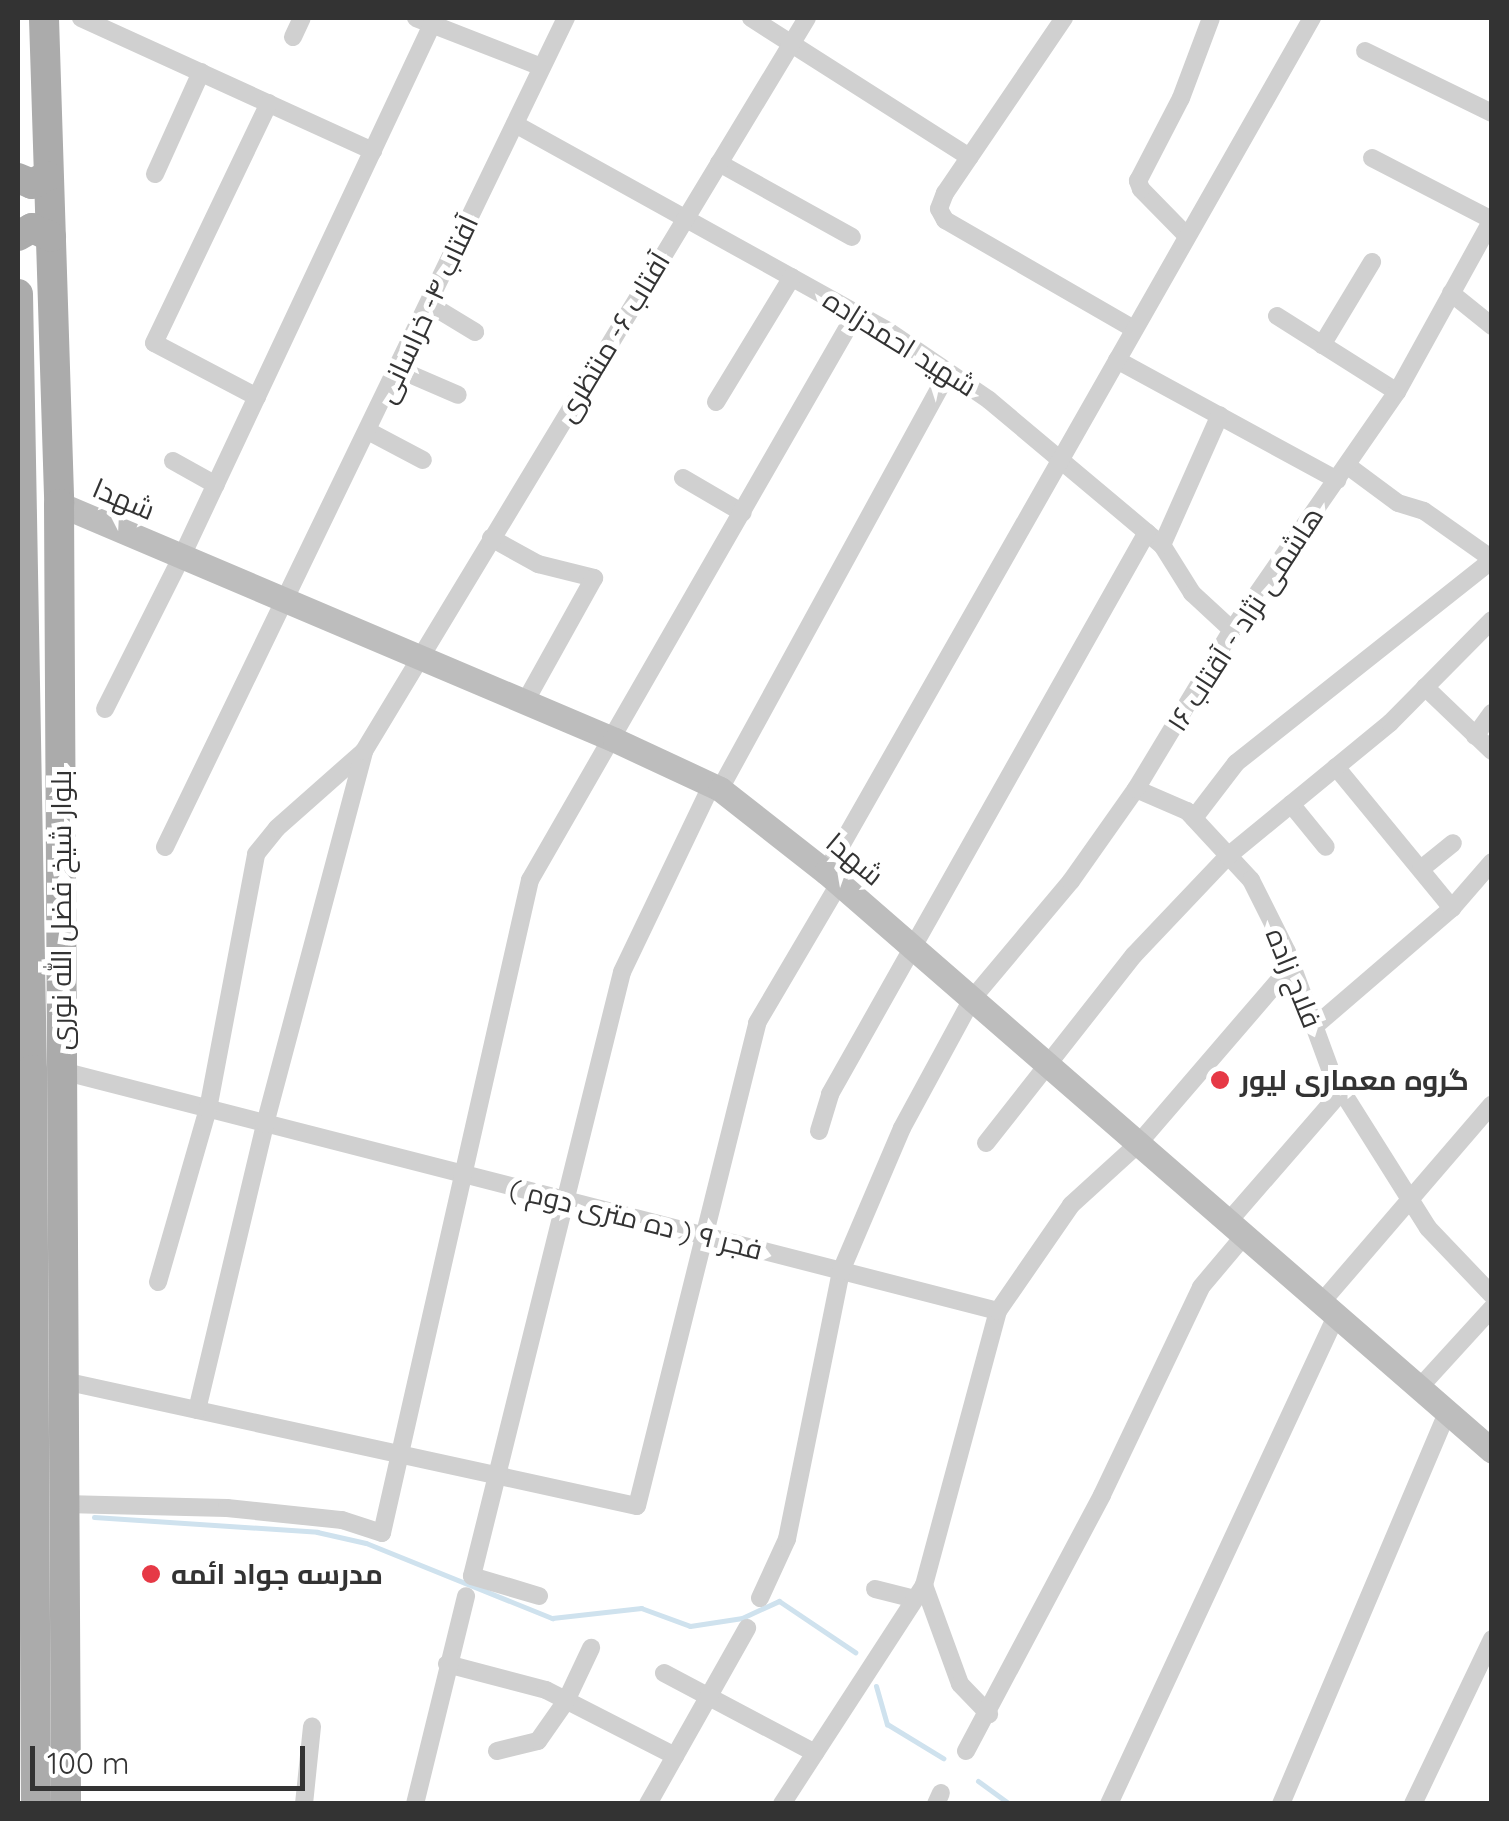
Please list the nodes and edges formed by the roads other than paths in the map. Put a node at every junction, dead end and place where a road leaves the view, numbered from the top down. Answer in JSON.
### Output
{"nodes":[{"id":1,"x":44,"y":18,"type":"edge"},
{"id":2,"x":81,"y":18,"type":"edge"},
{"id":3,"x":302,"y":18,"type":"edge"},
{"id":4,"x":566,"y":18,"type":"edge"},
{"id":5,"x":750,"y":18,"type":"edge"},
{"id":6,"x":807,"y":18,"type":"edge"},
{"id":7,"x":1064,"y":18,"type":"edge"},
{"id":8,"x":1211,"y":18,"type":"edge"},
{"id":9,"x":1312,"y":18,"type":"edge"},
{"id":10,"x":428,"y":20,"type":"edge"},
{"id":11,"x":292,"y":38,"type":"dead end"},
{"id":12,"x":792,"y":41,"type":"junction"},
{"id":13,"x":1365,"y":51,"type":"dead end"},
{"id":14,"x":542,"y":67,"type":"junction"},
{"id":15,"x":201,"y":72,"type":"junction"},
{"id":16,"x":269,"y":103,"type":"junction"},
{"id":17,"x":1492,"y":113,"type":"edge"},
{"id":18,"x":515,"y":124,"type":"junction"},
{"id":19,"x":373,"y":150,"type":"junction"},
{"id":20,"x":968,"y":157,"type":"junction"},
{"id":21,"x":1372,"y":158,"type":"dead end"},
{"id":22,"x":719,"y":162,"type":"junction"},
{"id":23,"x":154,"y":174,"type":"dead end"},
{"id":24,"x":32,"y":177,"type":"edge"},
{"id":25,"x":686,"y":216,"type":"junction"},
{"id":26,"x":1492,"y":220,"type":"edge"},
{"id":27,"x":18,"y":236,"type":"edge"},
{"id":28,"x":1187,"y":236,"type":"junction"},
{"id":29,"x":52,"y":237,"type":"junction"},
{"id":30,"x":852,"y":237,"type":"dead end"},
{"id":31,"x":1372,"y":262,"type":"dead end"},
{"id":32,"x":792,"y":276,"type":"junction"},
{"id":33,"x":1451,"y":293,"type":"junction"},
{"id":34,"x":18,"y":294,"type":"edge"},
{"id":35,"x":429,"y":304,"type":"junction"},
{"id":36,"x":856,"y":313,"type":"junction"},
{"id":37,"x":1277,"y":316,"type":"dead end"},
{"id":38,"x":1492,"y":326,"type":"edge"},
{"id":39,"x":1134,"y":329,"type":"junction"},
{"id":40,"x":474,"y":332,"type":"dead end"},
{"id":41,"x":1322,"y":344,"type":"junction"},
{"id":42,"x":1117,"y":360,"type":"junction"},
{"id":43,"x":398,"y":369,"type":"junction"},
{"id":44,"x":948,"y":372,"type":"junction"},
{"id":45,"x":1397,"y":392,"type":"junction"},
{"id":46,"x":458,"y":395,"type":"dead end"},
{"id":47,"x":257,"y":397,"type":"junction"},
{"id":48,"x":716,"y":402,"type":"dead end"},
{"id":49,"x":1220,"y":415,"type":"junction"},
{"id":50,"x":20,"y":422,"type":"edge"},
{"id":51,"x":368,"y":432,"type":"junction"},
{"id":52,"x":1061,"y":458,"type":"junction"},
{"id":53,"x":424,"y":460,"type":"dead end"},
{"id":54,"x":174,"y":461,"type":"dead end"},
{"id":55,"x":1342,"y":473,"type":"junction"},
{"id":56,"x":683,"y":478,"type":"dead end"},
{"id":57,"x":216,"y":484,"type":"junction"},
{"id":58,"x":58,"y":504,"type":"junction"},
{"id":59,"x":743,"y":513,"type":"junction"},
{"id":60,"x":1147,"y":532,"type":"junction"},
{"id":61,"x":491,"y":538,"type":"junction"},
{"id":62,"x":1162,"y":546,"type":"junction"},
{"id":63,"x":182,"y":556,"type":"junction"},
{"id":64,"x":1492,"y":560,"type":"edge"},
{"id":65,"x":287,"y":601,"type":"junction"},
{"id":66,"x":1492,"y":620,"type":"edge"},
{"id":67,"x":1232,"y":630,"type":"junction"},
{"id":68,"x":419,"y":656,"type":"junction"},
{"id":69,"x":1425,"y":688,"type":"junction"},
{"id":70,"x":525,"y":702,"type":"junction"},
{"id":71,"x":105,"y":710,"type":"dead end"},
{"id":72,"x":1492,"y":714,"type":"edge"},
{"id":73,"x":1475,"y":736,"type":"junction"},
{"id":74,"x":614,"y":740,"type":"junction"},
{"id":75,"x":364,"y":750,"type":"junction"},
{"id":76,"x":1492,"y":751,"type":"edge"},
{"id":77,"x":1336,"y":767,"type":"junction"},
{"id":78,"x":716,"y":787,"type":"junction"},
{"id":79,"x":1136,"y":789,"type":"junction"},
{"id":80,"x":1291,"y":804,"type":"junction"},
{"id":81,"x":28,"y":812,"type":"junction"},
{"id":82,"x":1194,"y":818,"type":"junction"},
{"id":83,"x":1452,"y":844,"type":"dead end"},
{"id":84,"x":165,"y":847,"type":"dead end"},
{"id":85,"x":1326,"y":847,"type":"dead end"},
{"id":86,"x":1228,"y":856,"type":"junction"},
{"id":87,"x":1492,"y":862,"type":"edge"},
{"id":88,"x":1421,"y":869,"type":"junction"},
{"id":89,"x":60,"y":872,"type":"junction"},
{"id":90,"x":833,"y":878,"type":"junction"},
{"id":91,"x":1452,"y":908,"type":"junction"},
{"id":92,"x":30,"y":921,"type":"junction"},
{"id":93,"x":911,"y":946,"type":"junction"},
{"id":94,"x":24,"y":956,"type":"edge"},
{"id":95,"x":1292,"y":965,"type":"junction"},
{"id":96,"x":972,"y":999,"type":"junction"},
{"id":97,"x":62,"y":1002,"type":"junction"},
{"id":98,"x":1315,"y":1026,"type":"junction"},
{"id":99,"x":1046,"y":1063,"type":"junction"},
{"id":100,"x":37,"y":1071,"type":"edge"},
{"id":101,"x":1342,"y":1091,"type":"junction"},
{"id":102,"x":1492,"y":1104,"type":"edge"},
{"id":103,"x":208,"y":1109,"type":"junction"},
{"id":104,"x":265,"y":1124,"type":"junction"},
{"id":105,"x":819,"y":1132,"type":"dead end"},
{"id":106,"x":986,"y":1142,"type":"dead end"},
{"id":107,"x":1138,"y":1144,"type":"junction"},
{"id":108,"x":462,"y":1174,"type":"junction"},
{"id":109,"x":1410,"y":1198,"type":"junction"},
{"id":110,"x":565,"y":1200,"type":"junction"},
{"id":111,"x":1236,"y":1229,"type":"junction"},
{"id":112,"x":703,"y":1236,"type":"junction"},
{"id":113,"x":841,"y":1271,"type":"junction"},
{"id":114,"x":47,"y":1279,"type":"junction"},
{"id":115,"x":158,"y":1282,"type":"dead end"},
{"id":116,"x":1492,"y":1295,"type":"edge"},
{"id":117,"x":1492,"y":1308,"type":"edge"},
{"id":118,"x":1329,"y":1310,"type":"junction"},
{"id":119,"x":998,"y":1311,"type":"junction"},
{"id":120,"x":64,"y":1381,"type":"junction"},
{"id":121,"x":1419,"y":1388,"type":"junction"},
{"id":122,"x":197,"y":1410,"type":"junction"},
{"id":123,"x":1448,"y":1413,"type":"junction"},
{"id":124,"x":27,"y":1451,"type":"edge"},
{"id":125,"x":1492,"y":1451,"type":"edge"},
{"id":126,"x":400,"y":1454,"type":"junction"},
{"id":127,"x":500,"y":1476,"type":"junction"},
{"id":128,"x":64,"y":1504,"type":"junction"},
{"id":129,"x":875,"y":1590,"type":"dead end"},
{"id":130,"x":919,"y":1592,"type":"junction"},
{"id":131,"x":466,"y":1596,"type":"dead end"},
{"id":132,"x":540,"y":1596,"type":"dead end"},
{"id":133,"x":760,"y":1598,"type":"dead end"},
{"id":134,"x":747,"y":1628,"type":"dead end"},
{"id":135,"x":1492,"y":1638,"type":"edge"},
{"id":136,"x":26,"y":1646,"type":"edge"},
{"id":137,"x":591,"y":1648,"type":"dead end"},
{"id":138,"x":447,"y":1664,"type":"junction"},
{"id":139,"x":664,"y":1673,"type":"dead end"},
{"id":140,"x":710,"y":1699,"type":"junction"},
{"id":141,"x":566,"y":1700,"type":"junction"},
{"id":142,"x":27,"y":1706,"type":"edge"},
{"id":143,"x":989,"y":1714,"type":"junction"},
{"id":144,"x":312,"y":1726,"type":"dead end"},
{"id":145,"x":497,"y":1751,"type":"dead end"},
{"id":146,"x":966,"y":1751,"type":"dead end"},
{"id":147,"x":814,"y":1753,"type":"junction"},
{"id":148,"x":675,"y":1756,"type":"junction"},
{"id":149,"x":36,"y":1804,"type":"edge"},
{"id":150,"x":66,"y":1804,"type":"edge"},
{"id":151,"x":304,"y":1804,"type":"edge"},
{"id":152,"x":415,"y":1804,"type":"edge"},
{"id":153,"x":648,"y":1804,"type":"edge"},
{"id":154,"x":782,"y":1804,"type":"edge"},
{"id":155,"x":1109,"y":1804,"type":"edge"},
{"id":156,"x":1281,"y":1804,"type":"edge"},
{"id":157,"x":1413,"y":1804,"type":"edge"}],
"edges":[{"from":1,"to":24,"type":"main road","name":"بلوار شیخ فضل الله نوری"},
{"from":2,"to":15,"type":"street"},
{"from":3,"to":11,"type":"street"},
{"from":4,"to":14,"type":"street","name":"آفتاب ۴- خراسانی"},
{"from":5,"to":12,"type":"street"},
{"from":6,"to":12,"type":"street","name":"آفتاب ۶- منتظری"},
{"from":7,"to":20,"type":"street"},
{"from":8,"to":28,"type":"street"},
{"from":9,"to":28,"type":"street"},
{"from":10,"to":14,"type":"street"},
{"from":10,"to":19,"type":"street"},
{"from":12,"to":20,"type":"street"},
{"from":12,"to":22,"type":"street","name":"آفتاب ۶- منتظری"},
{"from":13,"to":17,"type":"street"},
{"from":14,"to":18,"type":"street","name":"آفتاب ۴- خراسانی"},
{"from":15,"to":16,"type":"street"},
{"from":15,"to":23,"type":"street"},
{"from":16,"to":19,"type":"street"},
{"from":16,"to":47,"type":"street"},
{"from":18,"to":25,"type":"street","name":"شهید احمدزاده"},
{"from":18,"to":35,"type":"street","name":"آفتاب ۴- خراسانی"},
{"from":19,"to":47,"type":"street"},
{"from":20,"to":39,"type":"street"},
{"from":21,"to":26,"type":"street"},
{"from":22,"to":25,"type":"street","name":"آفتاب ۶- منتظری"},
{"from":22,"to":30,"type":"street"},
{"from":24,"to":29,"type":"main road","name":"بلوار شیخ فضل الله نوری"},
{"from":25,"to":32,"type":"street","name":"شهید احمدزاده"},
{"from":25,"to":61,"type":"street","name":"آفتاب ۶- منتظری"},
{"from":26,"to":33,"type":"street","name":"هاشمی نژاد - آقتاب ۱۶"},
{"from":27,"to":29,"type":"main road"},
{"from":28,"to":39,"type":"street"},
{"from":29,"to":58,"type":"main road","name":"بلوار شیخ فضل الله نوری"},
{"from":31,"to":41,"type":"street"},
{"from":32,"to":36,"type":"street","name":"شهید احمدزاده"},
{"from":32,"to":48,"type":"street"},
{"from":33,"to":38,"type":"street"},
{"from":33,"to":45,"type":"street","name":"هاشمی نژاد - آقتاب ۱۶"},
{"from":34,"to":50,"type":"main road"},
{"from":35,"to":40,"type":"street"},
{"from":35,"to":43,"type":"street","name":"آفتاب ۴- خراسانی"},
{"from":36,"to":44,"type":"street","name":"شهید احمدزاده"},
{"from":36,"to":59,"type":"street"},
{"from":37,"to":41,"type":"street"},
{"from":39,"to":42,"type":"street"},
{"from":41,"to":45,"type":"street"},
{"from":42,"to":49,"type":"street"},
{"from":42,"to":52,"type":"street"},
{"from":43,"to":46,"type":"street"},
{"from":43,"to":51,"type":"street","name":"آفتاب ۴- خراسانی"},
{"from":44,"to":52,"type":"street","name":"شهید احمدزاده"},
{"from":44,"to":78,"type":"street"},
{"from":45,"to":55,"type":"street","name":"هاشمی نژاد - آقتاب ۱۶"},
{"from":47,"to":57,"type":"street"},
{"from":49,"to":55,"type":"street"},
{"from":49,"to":62,"type":"street"},
{"from":50,"to":81,"type":"main road"},
{"from":51,"to":53,"type":"street"},
{"from":51,"to":65,"type":"street","name":"آفتاب ۴- خراسانی"},
{"from":52,"to":60,"type":"street","name":"شهید احمدزاده"},
{"from":52,"to":90,"type":"street"},
{"from":54,"to":57,"type":"street"},
{"from":55,"to":64,"type":"street"},
{"from":55,"to":67,"type":"street","name":"هاشمی نژاد - آقتاب ۱۶"},
{"from":56,"to":59,"type":"street"},
{"from":57,"to":63,"type":"street"},
{"from":58,"to":63,"type":"main road","name":"شهدا"},
{"from":58,"to":89,"type":"main road","name":"بلوار شیخ فضل الله نوری"},
{"from":59,"to":74,"type":"street"},
{"from":60,"to":62,"type":"street","name":"شهید احمدزاده"},
{"from":60,"to":93,"type":"street"},
{"from":61,"to":68,"type":"street","name":"آفتاب ۶- منتظری"},
{"from":61,"to":70,"type":"street"},
{"from":62,"to":67,"type":"street","name":"شهید احمدزاده"},
{"from":63,"to":65,"type":"main road","name":"شهدا"},
{"from":63,"to":71,"type":"street"},
{"from":64,"to":82,"type":"street"},
{"from":65,"to":68,"type":"main road","name":"شهدا"},
{"from":65,"to":84,"type":"street","name":"آفتاب ۴- خراسانی"},
{"from":66,"to":69,"type":"street"},
{"from":67,"to":79,"type":"street","name":"هاشمی نژاد - آقتاب ۱۶"},
{"from":68,"to":70,"type":"main road","name":"شهدا"},
{"from":68,"to":75,"type":"street","name":"آفتاب ۶- منتظری"},
{"from":69,"to":73,"type":"street"},
{"from":69,"to":77,"type":"street"},
{"from":70,"to":74,"type":"main road","name":"شهدا"},
{"from":72,"to":73,"type":"street"},
{"from":73,"to":76,"type":"street"},
{"from":74,"to":78,"type":"main road","name":"شهدا"},
{"from":74,"to":108,"type":"street"},
{"from":75,"to":103,"type":"street"},
{"from":75,"to":104,"type":"street"},
{"from":77,"to":80,"type":"street"},
{"from":77,"to":88,"type":"street"},
{"from":78,"to":90,"type":"main road","name":"شهدا"},
{"from":78,"to":110,"type":"street"},
{"from":79,"to":82,"type":"street","name":"فلاح زاده"},
{"from":79,"to":96,"type":"street","name":"هاشمی نژاد - آقتاب ۱۶"},
{"from":80,"to":85,"type":"street"},
{"from":80,"to":86,"type":"street"},
{"from":81,"to":89,"type":"main road"},
{"from":81,"to":92,"type":"main road"},
{"from":82,"to":86,"type":"street","name":"فلاح زاده"},
{"from":83,"to":88,"type":"street"},
{"from":86,"to":95,"type":"street","name":"فلاح زاده"},
{"from":86,"to":99,"type":"street"},
{"from":87,"to":91,"type":"street"},
{"from":88,"to":91,"type":"street"},
{"from":89,"to":97,"type":"main road","name":"بلوار شیخ فضل الله نوری"},
{"from":90,"to":93,"type":"main road","name":"شهدا"},
{"from":90,"to":112,"type":"street"},
{"from":91,"to":98,"type":"street"},
{"from":92,"to":94,"type":"main road"},
{"from":92,"to":97,"type":"main road"},
{"from":93,"to":96,"type":"main road","name":"شهدا"},
{"from":93,"to":105,"type":"street"},
{"from":94,"to":100,"type":"main road"},
{"from":95,"to":98,"type":"street","name":"فلاح زاده"},
{"from":95,"to":107,"type":"street"},
{"from":96,"to":99,"type":"main road","name":"شهدا"},
{"from":96,"to":113,"type":"street","name":"هاشمی نژاد - آقتاب ۱۶"},
{"from":97,"to":100,"type":"main road","name":"بلوار شیخ فضل الله نوری"},
{"from":98,"to":101,"type":"street","name":"فلاح زاده"},
{"from":99,"to":106,"type":"street"},
{"from":99,"to":107,"type":"main road","name":"شهدا"},
{"from":100,"to":103,"type":"street","name":"فجر ۹ ( ده متری دوم )"},
{"from":100,"to":114,"type":"main road","name":"بلوار شیخ فضل الله نوری"},
{"from":101,"to":109,"type":"street","name":"فلاح زاده"},
{"from":101,"to":111,"type":"street"},
{"from":102,"to":109,"type":"street"},
{"from":103,"to":104,"type":"street","name":"فجر ۹ ( ده متری دوم )"},
{"from":103,"to":115,"type":"street"},
{"from":104,"to":108,"type":"street","name":"فجر ۹ ( ده متری دوم )"},
{"from":104,"to":122,"type":"street"},
{"from":107,"to":111,"type":"main road","name":"شهدا"},
{"from":107,"to":119,"type":"street"},
{"from":108,"to":110,"type":"street","name":"فجر ۹ ( ده متری دوم )"},
{"from":108,"to":126,"type":"street"},
{"from":109,"to":116,"type":"street","name":"فلاح زاده"},
{"from":109,"to":118,"type":"street"},
{"from":110,"to":112,"type":"street","name":"فجر ۹ ( ده متری دوم )"},
{"from":110,"to":127,"type":"street"},
{"from":111,"to":118,"type":"main road","name":"شهدا"},
{"from":111,"to":143,"type":"street"},
{"from":112,"to":113,"type":"street","name":"فجر ۹ ( ده متری دوم )"},
{"from":112,"to":127,"type":"street"},
{"from":113,"to":119,"type":"street","name":"فجر ۹ ( ده متری دوم )"},
{"from":113,"to":133,"type":"street","name":"هاشمی نژاد - آقتاب ۱۶"},
{"from":114,"to":120,"type":"main road","name":"بلوار شیخ فضل الله نوری"},
{"from":114,"to":124,"type":"main road"},
{"from":117,"to":121,"type":"street"},
{"from":118,"to":121,"type":"main road","name":"شهدا"},
{"from":118,"to":155,"type":"street"},
{"from":119,"to":130,"type":"street"},
{"from":120,"to":122,"type":"street"},
{"from":120,"to":128,"type":"main road","name":"بلوار شیخ فضل الله نوری"},
{"from":121,"to":123,"type":"main road","name":"شهدا"},
{"from":122,"to":126,"type":"street"},
{"from":123,"to":125,"type":"main road","name":"شهدا"},
{"from":123,"to":156,"type":"street"},
{"from":124,"to":136,"type":"main road"},
{"from":126,"to":127,"type":"street"},
{"from":126,"to":128,"type":"street"},
{"from":127,"to":132,"type":"street"},
{"from":128,"to":150,"type":"main road","name":"بلوار شیخ فضل الله نوری"},
{"from":129,"to":130,"type":"street"},
{"from":130,"to":143,"type":"street"},
{"from":130,"to":147,"type":"street"},
{"from":131,"to":138,"type":"street"},
{"from":134,"to":140,"type":"street"},
{"from":135,"to":157,"type":"street"},
{"from":136,"to":142,"type":"main road"},
{"from":137,"to":141,"type":"street"},
{"from":138,"to":141,"type":"street"},
{"from":138,"to":152,"type":"street"},
{"from":139,"to":140,"type":"street"},
{"from":140,"to":147,"type":"street"},
{"from":140,"to":148,"type":"street"},
{"from":141,"to":145,"type":"street"},
{"from":141,"to":148,"type":"street"},
{"from":142,"to":149,"type":"main road"},
{"from":143,"to":146,"type":"street"},
{"from":144,"to":151,"type":"street"},
{"from":147,"to":154,"type":"street"},
{"from":148,"to":153,"type":"street"}]}
